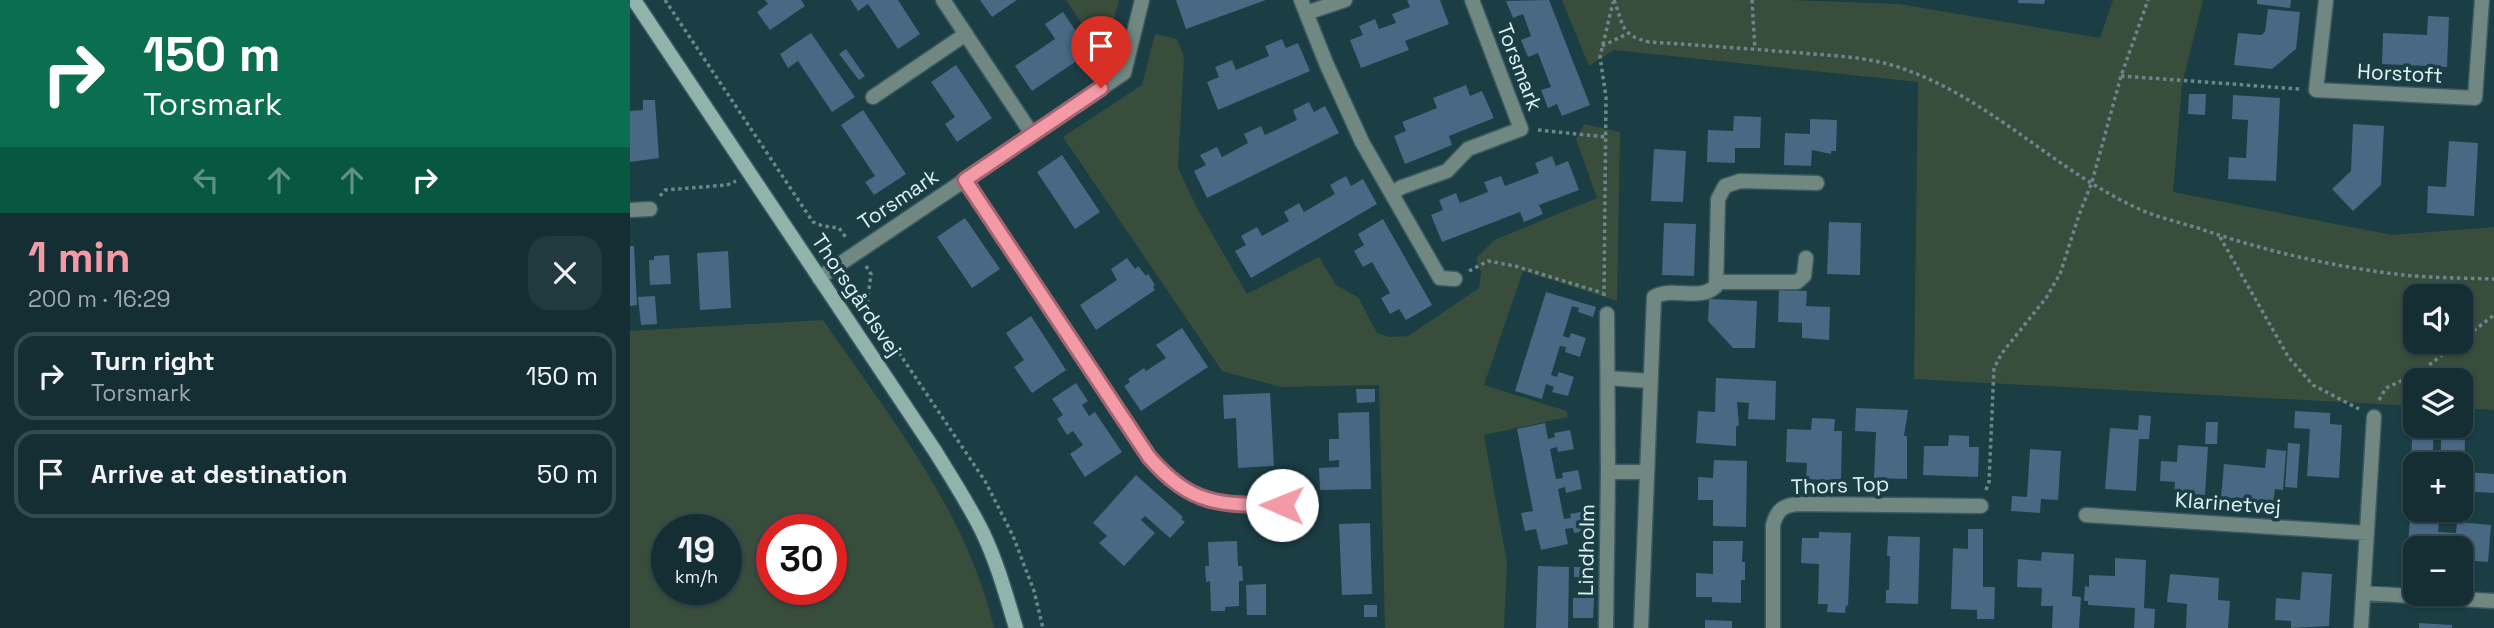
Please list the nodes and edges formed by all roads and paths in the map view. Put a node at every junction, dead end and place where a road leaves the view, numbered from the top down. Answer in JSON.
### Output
{"nodes":[{"id":1,"x":634,"y":0,"type":"edge"},
{"id":2,"x":665,"y":0,"type":"edge"},
{"id":3,"x":943,"y":0,"type":"edge"},
{"id":4,"x":1142,"y":0,"type":"edge"},
{"id":5,"x":1345,"y":0,"type":"edge"},
{"id":6,"x":1472,"y":0,"type":"edge"},
{"id":7,"x":1614,"y":0,"type":"edge"},
{"id":8,"x":1752,"y":0,"type":"edge"},
{"id":9,"x":2148,"y":0,"type":"edge"},
{"id":10,"x":2326,"y":0,"type":"edge"},
{"id":11,"x":2482,"y":0,"type":"edge"},
{"id":12,"x":1304,"y":6,"type":"edge"},
{"id":13,"x":966,"y":34,"type":"junction"},
{"id":14,"x":1627,"y":34,"type":"junction"},
{"id":15,"x":1602,"y":46,"type":"junction"},
{"id":16,"x":1755,"y":49,"type":"junction"},
{"id":17,"x":2121,"y":76,"type":"junction"},
{"id":18,"x":2316,"y":90,"type":"junction"},
{"id":19,"x":873,"y":97,"type":"dead end"},
{"id":20,"x":1521,"y":129,"type":"junction"},
{"id":21,"x":1032,"y":134,"type":"junction"},
{"id":22,"x":1606,"y":137,"type":"junction"},
{"id":23,"x":748,"y":171,"type":"junction"},
{"id":24,"x":965,"y":180,"type":"junction"},
{"id":25,"x":2092,"y":182,"type":"junction"},
{"id":26,"x":1817,"y":183,"type":"dead end"},
{"id":27,"x":1392,"y":193,"type":"junction"},
{"id":28,"x":650,"y":209,"type":"joint"},
{"id":29,"x":630,"y":210,"type":"edge"},
{"id":30,"x":2219,"y":236,"type":"junction"},
{"id":31,"x":857,"y":252,"type":"junction"},
{"id":32,"x":1806,"y":257,"type":"dead end"},
{"id":33,"x":820,"y":278,"type":"junction"},
{"id":34,"x":1455,"y":279,"type":"joint"},
{"id":35,"x":2494,"y":279,"type":"edge"},
{"id":36,"x":1716,"y":282,"type":"junction"},
{"id":37,"x":1603,"y":293,"type":"junction"},
{"id":38,"x":1607,"y":314,"type":"joint"},
{"id":39,"x":2494,"y":315,"type":"edge"},
{"id":40,"x":1608,"y":378,"type":"junction"},
{"id":41,"x":1650,"y":381,"type":"junction"},
{"id":42,"x":2374,"y":417,"type":"junction"},
{"id":43,"x":1608,"y":472,"type":"junction"},
{"id":44,"x":1646,"y":472,"type":"junction"},
{"id":45,"x":1282,"y":505,"type":"dead end"},
{"id":46,"x":1980,"y":506,"type":"joint"},
{"id":47,"x":2086,"y":515,"type":"dead end"},
{"id":48,"x":2367,"y":533,"type":"junction"},
{"id":49,"x":2363,"y":593,"type":"junction"},
{"id":50,"x":2494,"y":601,"type":"edge"},
{"id":51,"x":1016,"y":628,"type":"edge"},
{"id":52,"x":1043,"y":628,"type":"edge"},
{"id":53,"x":1606,"y":628,"type":"edge"},
{"id":54,"x":1641,"y":628,"type":"edge"},
{"id":55,"x":1773,"y":628,"type":"edge"},
{"id":56,"x":2361,"y":628,"type":"edge"}],
"edges":[{"from":1,"to":23,"type":"street","name":"Thorsgårdsvej"},
{"from":2,"to":31,"type":"path"},
{"from":3,"to":13,"type":"street"},
{"from":4,"to":21,"type":"street","name":"Torsmark"},
{"from":5,"to":12,"type":"street"},
{"from":6,"to":20,"type":"street","name":"Torsmark"},
{"from":7,"to":14,"type":"path"},
{"from":7,"to":15,"type":"path"},
{"from":8,"to":16,"type":"path"},
{"from":9,"to":17,"type":"path"},
{"from":10,"to":18,"type":"street"},
{"from":11,"to":18,"type":"street","name":"Horstoft"},
{"from":12,"to":27,"type":"street"},
{"from":13,"to":19,"type":"street"},
{"from":13,"to":21,"type":"street"},
{"from":14,"to":15,"type":"path"},
{"from":14,"to":16,"type":"path"},
{"from":15,"to":22,"type":"path"},
{"from":16,"to":25,"type":"path"},
{"from":17,"to":18,"type":"path"},
{"from":17,"to":25,"type":"path"},
{"from":20,"to":22,"type":"path"},
{"from":20,"to":27,"type":"street","name":"Torsmark"},
{"from":21,"to":24,"type":"street","name":"Torsmark"},
{"from":22,"to":37,"type":"path"},
{"from":23,"to":28,"type":"path"},
{"from":23,"to":33,"type":"street","name":"Thorsgårdsvej"},
{"from":24,"to":31,"type":"street","name":"Torsmark"},
{"from":24,"to":45,"type":"street","name":"Torsmark"},
{"from":25,"to":30,"type":"path"},
{"from":25,"to":46,"type":"path"},
{"from":26,"to":36,"type":"street"},
{"from":27,"to":34,"type":"street"},
{"from":28,"to":29,"type":"street"},
{"from":30,"to":35,"type":"path"},
{"from":30,"to":42,"type":"path"},
{"from":31,"to":33,"type":"street","name":"Torsmark"},
{"from":31,"to":52,"type":"path"},
{"from":32,"to":36,"type":"street"},
{"from":33,"to":51,"type":"street","name":"Thorsgårdsvej"},
{"from":34,"to":37,"type":"path"},
{"from":36,"to":41,"type":"street"},
{"from":37,"to":38,"type":"path"},
{"from":38,"to":40,"type":"street","name":"Lindholm"},
{"from":39,"to":42,"type":"path"},
{"from":40,"to":41,"type":"street"},
{"from":40,"to":43,"type":"street","name":"Lindholm"},
{"from":41,"to":44,"type":"street"},
{"from":42,"to":48,"type":"street"},
{"from":43,"to":44,"type":"street"},
{"from":43,"to":53,"type":"street","name":"Lindholm"},
{"from":44,"to":54,"type":"street"},
{"from":46,"to":55,"type":"street","name":"Thors Top"},
{"from":47,"to":48,"type":"street","name":"Klarinetvej"},
{"from":48,"to":49,"type":"street"},
{"from":49,"to":50,"type":"street"},
{"from":49,"to":56,"type":"street"}]}
